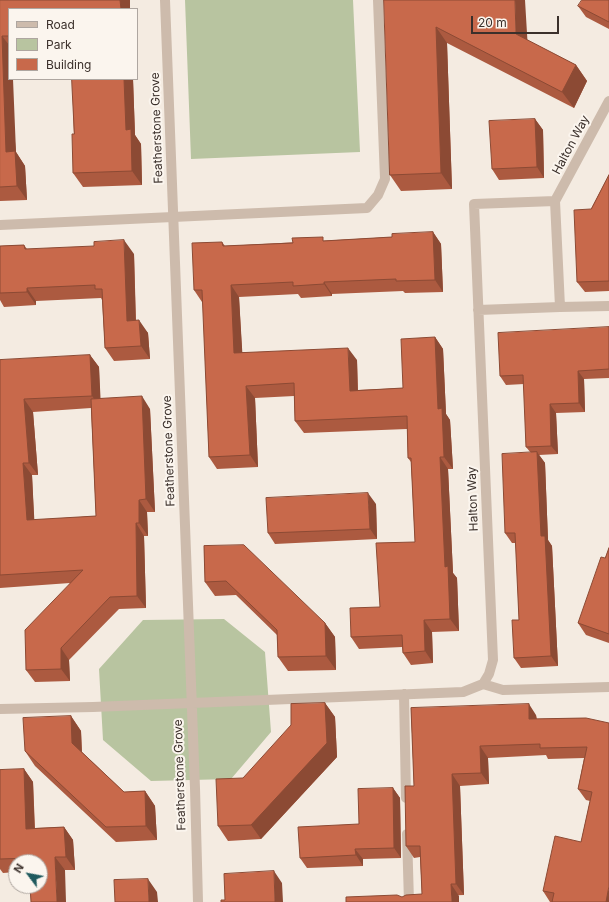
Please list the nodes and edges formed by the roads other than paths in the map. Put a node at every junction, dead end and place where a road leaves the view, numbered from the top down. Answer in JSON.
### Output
{"nodes":[{"id":1,"x":165,"y":0,"type":"edge"},
{"id":2,"x":378,"y":0,"type":"edge"},
{"id":3,"x":609,"y":101,"type":"edge"},
{"id":4,"x":556,"y":201,"type":"junction"},
{"id":5,"x":173,"y":217,"type":"junction"},
{"id":6,"x":0,"y":225,"type":"edge"},
{"id":7,"x":609,"y":306,"type":"edge"},
{"id":8,"x":560,"y":307,"type":"junction"},
{"id":9,"x":478,"y":310,"type":"junction"},
{"id":10,"x":483,"y":684,"type":"junction"},
{"id":11,"x":609,"y":687,"type":"edge"},
{"id":12,"x":404,"y":694,"type":"junction"},
{"id":13,"x":191,"y":702,"type":"junction"},
{"id":14,"x":0,"y":710,"type":"edge"},
{"id":15,"x":407,"y":806,"type":"edge"},
{"id":16,"x":407,"y":822,"type":"edge"},
{"id":17,"x":198,"y":902,"type":"edge"},
{"id":18,"x":409,"y":902,"type":"edge"}],
"edges":[{"from":1,"to":5,"type":"street","name":"Featherstone Grove"},
{"from":2,"to":5,"type":"street"},
{"from":3,"to":4,"type":"street","name":"Halton Way"},
{"from":4,"to":8,"type":"street"},
{"from":4,"to":9,"type":"street","name":"Halton Way"},
{"from":5,"to":6,"type":"street"},
{"from":5,"to":13,"type":"street","name":"Featherstone Grove"},
{"from":7,"to":8,"type":"street"},
{"from":8,"to":9,"type":"street"},
{"from":9,"to":10,"type":"street","name":"Halton Way"},
{"from":10,"to":11,"type":"street"},
{"from":10,"to":12,"type":"street"},
{"from":12,"to":13,"type":"street"},
{"from":12,"to":15,"type":"street"},
{"from":13,"to":14,"type":"street"},
{"from":13,"to":17,"type":"street","name":"Featherstone Grove"},
{"from":16,"to":18,"type":"street"}]}
